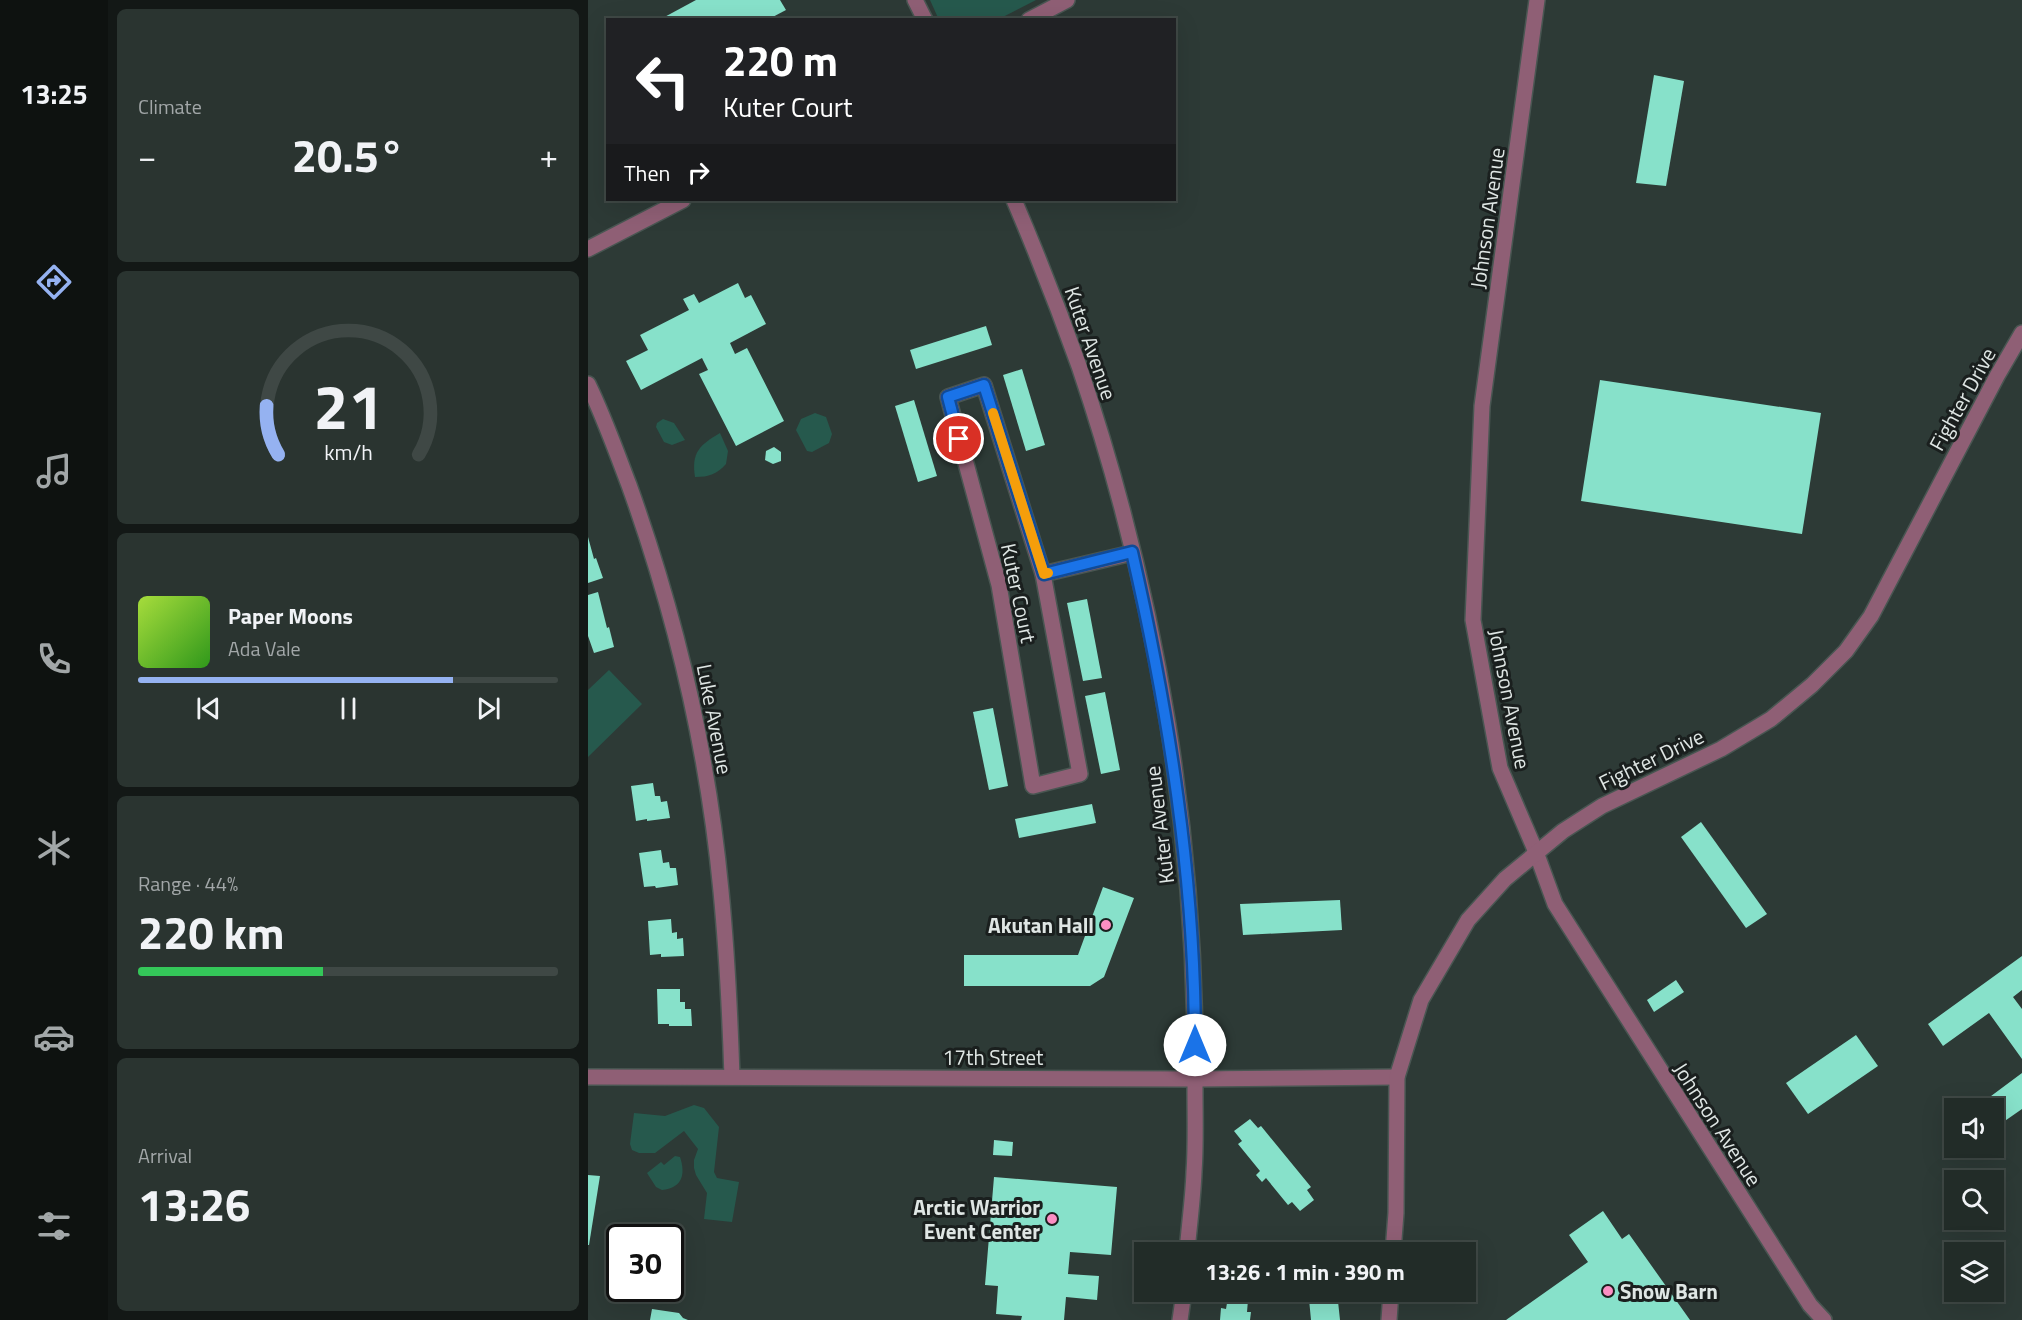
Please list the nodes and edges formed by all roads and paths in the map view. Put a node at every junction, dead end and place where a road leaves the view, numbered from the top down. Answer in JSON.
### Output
{"nodes":[{"id":1,"x":915,"y":0,"type":"edge"},
{"id":2,"x":1067,"y":0,"type":"edge"},
{"id":3,"x":1538,"y":0,"type":"edge"},
{"id":4,"x":924,"y":18,"type":"edge"},
{"id":5,"x":1033,"y":18,"type":"edge"},
{"id":6,"x":681,"y":201,"type":"edge"},
{"id":7,"x":1014,"y":201,"type":"edge"},
{"id":8,"x":588,"y":249,"type":"edge"},
{"id":9,"x":2022,"y":333,"type":"edge"},
{"id":10,"x":588,"y":384,"type":"edge"},
{"id":11,"x":1132,"y":552,"type":"junction"},
{"id":12,"x":1044,"y":574,"type":"junction"},
{"id":13,"x":1536,"y":852,"type":"junction"},
{"id":14,"x":588,"y":1077,"type":"edge"},
{"id":15,"x":732,"y":1077,"type":"junction"},
{"id":16,"x":1397,"y":1077,"type":"junction"},
{"id":17,"x":1195,"y":1079,"type":"junction"},
{"id":18,"x":1188,"y":1242,"type":"edge"},
{"id":19,"x":1394,"y":1242,"type":"edge"},
{"id":20,"x":1183,"y":1302,"type":"edge"},
{"id":21,"x":1390,"y":1302,"type":"edge"},
{"id":22,"x":1810,"y":1313,"type":"edge"},
{"id":23,"x":1180,"y":1320,"type":"edge"},
{"id":24,"x":1389,"y":1320,"type":"edge"},
{"id":25,"x":1824,"y":1320,"type":"edge"}],
"edges":[{"from":1,"to":4,"type":"street"},
{"from":2,"to":5,"type":"street"},
{"from":3,"to":13,"type":"street","name":"Johnson Avenue"},
{"from":6,"to":8,"type":"street"},
{"from":7,"to":11,"type":"street","name":"Kuter Avenue"},
{"from":9,"to":13,"type":"street","name":"Fighter Drive"},
{"from":10,"to":15,"type":"street","name":"Luke Avenue"},
{"from":11,"to":12,"type":"street","name":"Kuter Court"},
{"from":11,"to":17,"type":"street","name":"Kuter Avenue"},
{"from":12,"to":12,"type":"street","name":"Kuter Court"},
{"from":13,"to":16,"type":"street","name":"Fighter Drive"},
{"from":13,"to":22,"type":"street","name":"Johnson Avenue"},
{"from":14,"to":15,"type":"street","name":"17th Street"},
{"from":15,"to":17,"type":"street","name":"17th Street"},
{"from":16,"to":17,"type":"street","name":"17th Street"},
{"from":16,"to":19,"type":"street","name":"Fighter Drive"},
{"from":17,"to":18,"type":"street","name":"Kuter Avenue"},
{"from":20,"to":23,"type":"street"},
{"from":21,"to":24,"type":"street"},
{"from":22,"to":25,"type":"street","name":"Johnson Avenue"}]}
